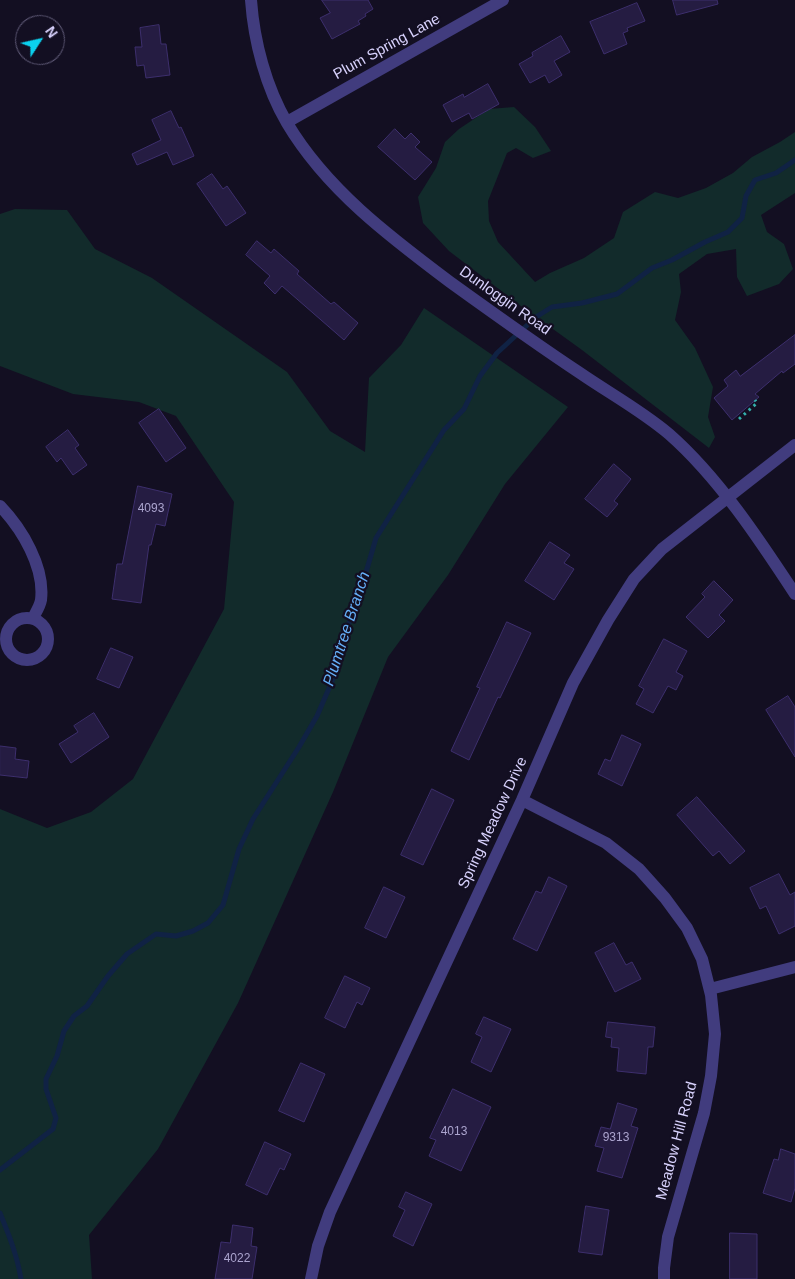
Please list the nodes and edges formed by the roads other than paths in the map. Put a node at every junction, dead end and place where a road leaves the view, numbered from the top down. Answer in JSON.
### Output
{"nodes":[{"id":1,"x":251,"y":0,"type":"edge"},
{"id":2,"x":503,"y":0,"type":"edge"},
{"id":3,"x":287,"y":122,"type":"junction"},
{"id":4,"x":795,"y":445,"type":"edge"},
{"id":5,"x":727,"y":497,"type":"junction"},
{"id":6,"x":0,"y":506,"type":"edge"},
{"id":7,"x":795,"y":594,"type":"edge"},
{"id":8,"x":33,"y":618,"type":"dead end"},
{"id":9,"x":522,"y":800,"type":"junction"},
{"id":10,"x":795,"y":967,"type":"edge"},
{"id":11,"x":710,"y":989,"type":"junction"},
{"id":12,"x":312,"y":1279,"type":"edge"},
{"id":13,"x":664,"y":1279,"type":"edge"}],
"edges":[{"from":1,"to":3,"type":"street","name":"Dunloggin Road"},
{"from":2,"to":3,"type":"street","name":"Plum Spring Lane"},
{"from":3,"to":5,"type":"street","name":"Dunloggin Road"},
{"from":4,"to":5,"type":"street","name":"Spring Meadow Drive"},
{"from":5,"to":7,"type":"street","name":"Dunloggin Road"},
{"from":5,"to":9,"type":"street","name":"Spring Meadow Drive"},
{"from":6,"to":8,"type":"street"},
{"from":9,"to":11,"type":"street","name":"Meadow Hill Road"},
{"from":9,"to":12,"type":"street","name":"Spring Meadow Drive"},
{"from":10,"to":11,"type":"street"},
{"from":11,"to":13,"type":"street","name":"Meadow Hill Road"}]}
